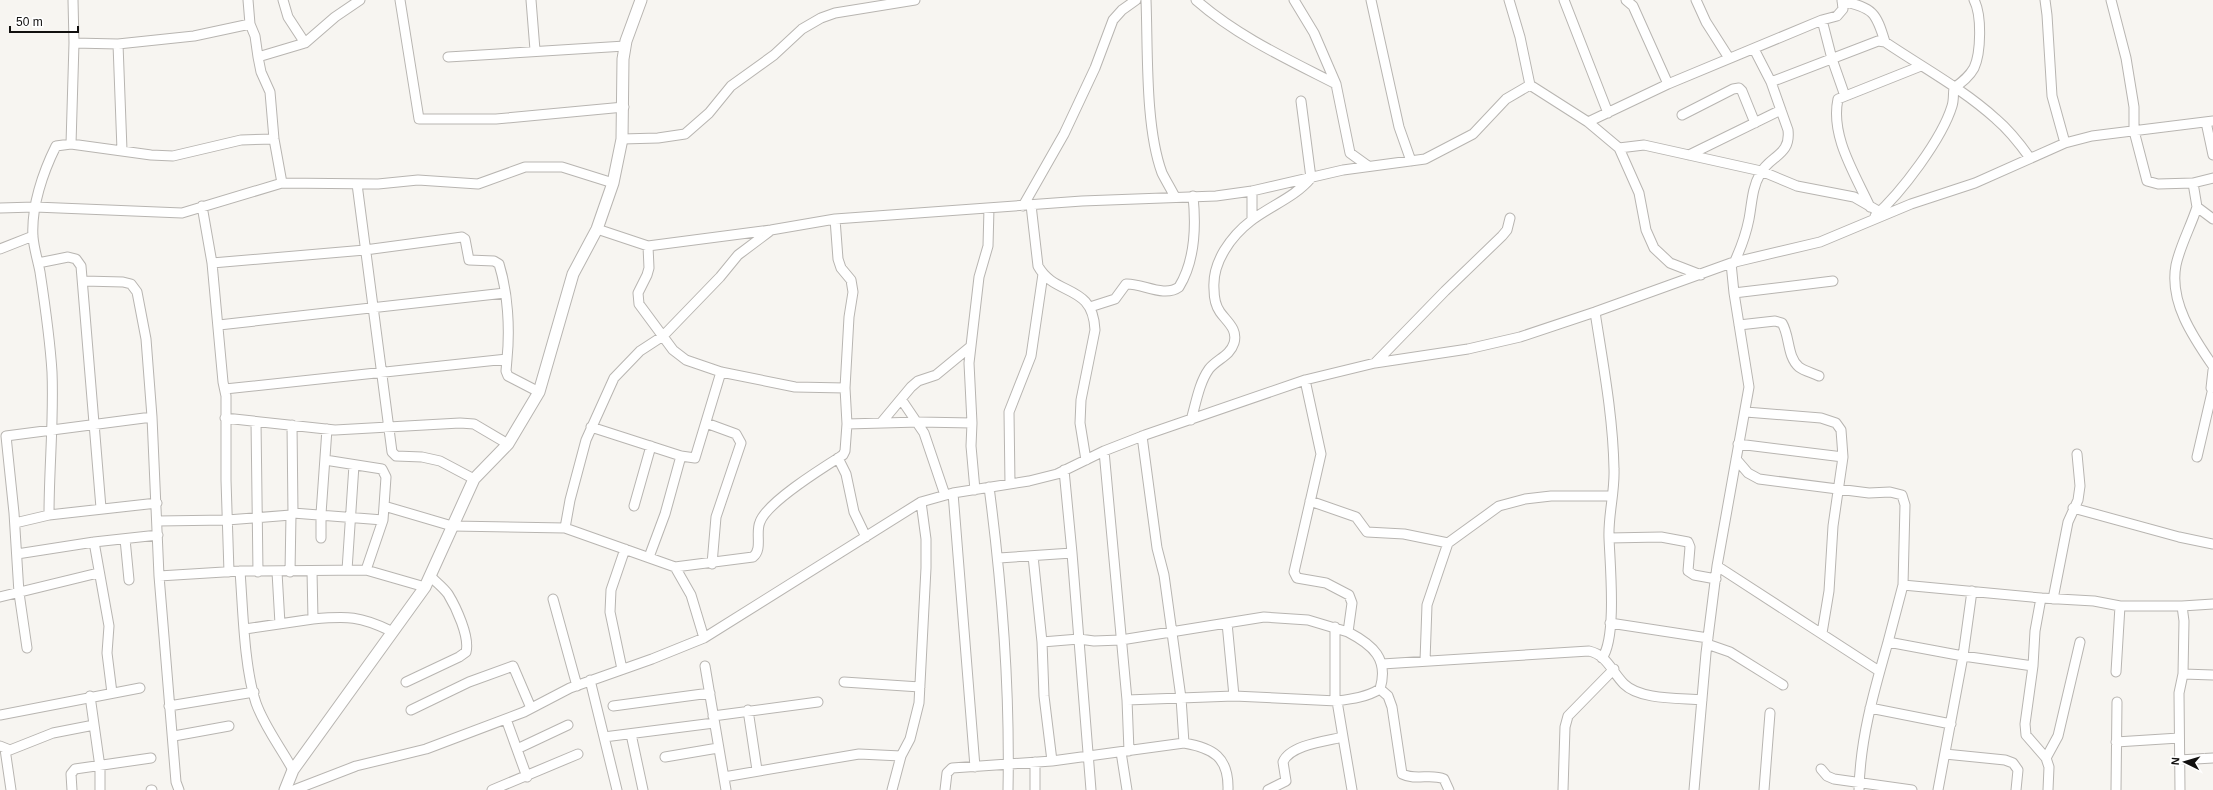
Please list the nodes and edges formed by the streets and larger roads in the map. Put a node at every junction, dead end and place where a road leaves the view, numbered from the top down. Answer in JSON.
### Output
{"nodes":[{"id":1,"x":73,"y":0,"type":"edge"},
{"id":2,"x":248,"y":0,"type":"edge"},
{"id":3,"x":282,"y":0,"type":"edge"},
{"id":4,"x":360,"y":0,"type":"edge"},
{"id":5,"x":400,"y":0,"type":"edge"},
{"id":6,"x":531,"y":0,"type":"edge"},
{"id":7,"x":641,"y":0,"type":"edge"},
{"id":8,"x":915,"y":0,"type":"edge"},
{"id":9,"x":1136,"y":0,"type":"edge"},
{"id":10,"x":1146,"y":0,"type":"edge"},
{"id":11,"x":1196,"y":0,"type":"edge"},
{"id":12,"x":1294,"y":0,"type":"edge"},
{"id":13,"x":1371,"y":0,"type":"edge"},
{"id":14,"x":1508,"y":0,"type":"edge"},
{"id":15,"x":1564,"y":0,"type":"edge"},
{"id":16,"x":1626,"y":0,"type":"edge"},
{"id":17,"x":1696,"y":0,"type":"edge"},
{"id":18,"x":1974,"y":0,"type":"edge"},
{"id":19,"x":2045,"y":0,"type":"edge"},
{"id":20,"x":2111,"y":0,"type":"edge"},
{"id":21,"x":1842,"y":1,"type":"edge"},
{"id":22,"x":1822,"y":20,"type":"junction"},
{"id":23,"x":250,"y":24,"type":"junction"},
{"id":24,"x":1885,"y":42,"type":"junction"},
{"id":25,"x":74,"y":43,"type":"junction"},
{"id":26,"x":118,"y":44,"type":"junction"},
{"id":27,"x":305,"y":44,"type":"junction"},
{"id":28,"x":625,"y":46,"type":"junction"},
{"id":29,"x":1754,"y":48,"type":"junction"},
{"id":30,"x":535,"y":50,"type":"junction"},
{"id":31,"x":258,"y":57,"type":"junction"},
{"id":32,"x":448,"y":57,"type":"dead end"},
{"id":33,"x":1729,"y":58,"type":"junction"},
{"id":34,"x":1832,"y":59,"type":"junction"},
{"id":35,"x":1922,"y":66,"type":"junction"},
{"id":36,"x":1771,"y":82,"type":"junction"},
{"id":37,"x":1336,"y":84,"type":"junction"},
{"id":38,"x":1668,"y":84,"type":"junction"},
{"id":39,"x":1530,"y":85,"type":"junction"},
{"id":40,"x":1954,"y":88,"type":"junction"},
{"id":41,"x":1846,"y":96,"type":"junction"},
{"id":42,"x":1301,"y":101,"type":"dead end"},
{"id":43,"x":624,"y":107,"type":"junction"},
{"id":44,"x":1781,"y":110,"type":"junction"},
{"id":45,"x":1608,"y":113,"type":"junction"},
{"id":46,"x":1682,"y":115,"type":"dead end"},
{"id":47,"x":2209,"y":121,"type":"edge"},
{"id":48,"x":1588,"y":122,"type":"junction"},
{"id":49,"x":1755,"y":123,"type":"junction"},
{"id":50,"x":2134,"y":131,"type":"junction"},
{"id":51,"x":274,"y":139,"type":"junction"},
{"id":52,"x":622,"y":139,"type":"junction"},
{"id":53,"x":2065,"y":142,"type":"junction"},
{"id":54,"x":71,"y":144,"type":"junction"},
{"id":55,"x":1618,"y":148,"type":"junction"},
{"id":56,"x":122,"y":150,"type":"junction"},
{"id":57,"x":1350,"y":153,"type":"junction"},
{"id":58,"x":2213,"y":154,"type":"edge"},
{"id":59,"x":1689,"y":155,"type":"junction"},
{"id":60,"x":2030,"y":158,"type":"junction"},
{"id":61,"x":1410,"y":161,"type":"junction"},
{"id":62,"x":1368,"y":166,"type":"junction"},
{"id":63,"x":1343,"y":170,"type":"junction"},
{"id":64,"x":1761,"y":172,"type":"junction"},
{"id":65,"x":1311,"y":178,"type":"junction"},
{"id":66,"x":2213,"y":178,"type":"edge"},
{"id":67,"x":282,"y":183,"type":"junction"},
{"id":68,"x":613,"y":183,"type":"junction"},
{"id":69,"x":2193,"y":183,"type":"junction"},
{"id":70,"x":357,"y":184,"type":"junction"},
{"id":71,"x":1252,"y":192,"type":"junction"},
{"id":72,"x":1193,"y":196,"type":"junction"},
{"id":73,"x":1175,"y":197,"type":"junction"},
{"id":74,"x":202,"y":206,"type":"junction"},
{"id":75,"x":1027,"y":206,"type":"junction"},
{"id":76,"x":35,"y":207,"type":"junction"},
{"id":77,"x":1870,"y":207,"type":"junction"},
{"id":78,"x":2197,"y":207,"type":"junction"},
{"id":79,"x":0,"y":208,"type":"edge"},
{"id":80,"x":989,"y":208,"type":"junction"},
{"id":81,"x":1880,"y":212,"type":"junction"},
{"id":82,"x":1510,"y":218,"type":"dead end"},
{"id":83,"x":835,"y":219,"type":"junction"},
{"id":84,"x":2213,"y":219,"type":"edge"},
{"id":85,"x":1252,"y":220,"type":"junction"},
{"id":86,"x":1868,"y":222,"type":"junction"},
{"id":87,"x":598,"y":229,"type":"junction"},
{"id":88,"x":771,"y":230,"type":"junction"},
{"id":89,"x":33,"y":236,"type":"junction"},
{"id":90,"x":648,"y":246,"type":"junction"},
{"id":91,"x":0,"y":249,"type":"edge"},
{"id":92,"x":365,"y":250,"type":"junction"},
{"id":93,"x":38,"y":263,"type":"junction"},
{"id":94,"x":212,"y":263,"type":"junction"},
{"id":95,"x":1733,"y":263,"type":"junction"},
{"id":96,"x":1043,"y":274,"type":"junction"},
{"id":97,"x":1701,"y":275,"type":"junction"},
{"id":98,"x":84,"y":281,"type":"junction"},
{"id":99,"x":1833,"y":281,"type":"dead end"},
{"id":100,"x":505,"y":293,"type":"junction"},
{"id":101,"x":1734,"y":293,"type":"junction"},
{"id":102,"x":1090,"y":307,"type":"junction"},
{"id":103,"x":374,"y":309,"type":"junction"},
{"id":104,"x":1595,"y":312,"type":"junction"},
{"id":105,"x":219,"y":325,"type":"junction"},
{"id":106,"x":1740,"y":325,"type":"junction"},
{"id":107,"x":663,"y":336,"type":"junction"},
{"id":108,"x":970,"y":347,"type":"junction"},
{"id":109,"x":507,"y":359,"type":"junction"},
{"id":110,"x":1375,"y":363,"type":"junction"},
{"id":111,"x":2213,"y":366,"type":"edge"},
{"id":112,"x":2213,"y":370,"type":"edge"},
{"id":113,"x":382,"y":372,"type":"junction"},
{"id":114,"x":721,"y":372,"type":"junction"},
{"id":115,"x":1819,"y":376,"type":"dead end"},
{"id":116,"x":1305,"y":380,"type":"junction"},
{"id":117,"x":845,"y":388,"type":"junction"},
{"id":118,"x":2212,"y":388,"type":"edge"},
{"id":119,"x":225,"y":389,"type":"junction"},
{"id":120,"x":539,"y":392,"type":"junction"},
{"id":121,"x":901,"y":399,"type":"junction"},
{"id":122,"x":1746,"y":412,"type":"junction"},
{"id":123,"x":152,"y":417,"type":"junction"},
{"id":124,"x":225,"y":418,"type":"junction"},
{"id":125,"x":1191,"y":420,"type":"junction"},
{"id":126,"x":256,"y":422,"type":"junction"},
{"id":127,"x":706,"y":422,"type":"junction"},
{"id":128,"x":919,"y":422,"type":"junction"},
{"id":129,"x":881,"y":423,"type":"junction"},
{"id":130,"x":972,"y":423,"type":"junction"},
{"id":131,"x":847,"y":424,"type":"junction"},
{"id":132,"x":292,"y":425,"type":"junction"},
{"id":133,"x":95,"y":426,"type":"junction"},
{"id":134,"x":591,"y":427,"type":"junction"},
{"id":135,"x":390,"y":428,"type":"junction"},
{"id":136,"x":327,"y":429,"type":"junction"},
{"id":137,"x":53,"y":431,"type":"junction"},
{"id":138,"x":1142,"y":436,"type":"junction"},
{"id":139,"x":508,"y":444,"type":"junction"},
{"id":140,"x":1738,"y":444,"type":"junction"},
{"id":141,"x":651,"y":446,"type":"junction"},
{"id":142,"x":1104,"y":451,"type":"junction"},
{"id":143,"x":2077,"y":454,"type":"dead end"},
{"id":144,"x":681,"y":456,"type":"junction"},
{"id":145,"x":1843,"y":457,"type":"junction"},
{"id":146,"x":2197,"y":457,"type":"dead end"},
{"id":147,"x":838,"y":458,"type":"junction"},
{"id":148,"x":1736,"y":459,"type":"junction"},
{"id":149,"x":325,"y":460,"type":"junction"},
{"id":150,"x":1086,"y":460,"type":"junction"},
{"id":151,"x":354,"y":465,"type":"junction"},
{"id":152,"x":1064,"y":470,"type":"junction"},
{"id":153,"x":474,"y":479,"type":"junction"},
{"id":154,"x":1010,"y":484,"type":"junction"},
{"id":155,"x":989,"y":487,"type":"junction"},
{"id":156,"x":1838,"y":488,"type":"junction"},
{"id":157,"x":974,"y":490,"type":"junction"},
{"id":158,"x":949,"y":494,"type":"junction"},
{"id":159,"x":1612,"y":496,"type":"junction"},
{"id":160,"x":1310,"y":501,"type":"junction"},
{"id":161,"x":921,"y":502,"type":"junction"},
{"id":162,"x":157,"y":503,"type":"junction"},
{"id":163,"x":384,"y":506,"type":"junction"},
{"id":164,"x":634,"y":506,"type":"dead end"},
{"id":165,"x":101,"y":508,"type":"junction"},
{"id":166,"x":2073,"y":508,"type":"junction"},
{"id":167,"x":292,"y":514,"type":"junction"},
{"id":168,"x":320,"y":514,"type":"junction"},
{"id":169,"x":49,"y":515,"type":"junction"},
{"id":170,"x":256,"y":517,"type":"junction"},
{"id":171,"x":350,"y":517,"type":"junction"},
{"id":172,"x":227,"y":520,"type":"junction"},
{"id":173,"x":383,"y":520,"type":"junction"},
{"id":174,"x":158,"y":521,"type":"junction"},
{"id":175,"x":15,"y":523,"type":"junction"},
{"id":176,"x":452,"y":526,"type":"junction"},
{"id":177,"x":565,"y":528,"type":"junction"},
{"id":178,"x":158,"y":535,"type":"junction"},
{"id":179,"x":866,"y":537,"type":"junction"},
{"id":180,"x":322,"y":538,"type":"dead end"},
{"id":181,"x":1609,"y":538,"type":"junction"},
{"id":182,"x":125,"y":539,"type":"junction"},
{"id":183,"x":94,"y":542,"type":"junction"},
{"id":184,"x":1448,"y":543,"type":"junction"},
{"id":185,"x":2213,"y":544,"type":"edge"},
{"id":186,"x":625,"y":549,"type":"junction"},
{"id":187,"x":1072,"y":553,"type":"junction"},
{"id":188,"x":17,"y":554,"type":"junction"},
{"id":189,"x":1033,"y":556,"type":"junction"},
{"id":190,"x":649,"y":557,"type":"junction"},
{"id":191,"x":999,"y":558,"type":"junction"},
{"id":192,"x":712,"y":564,"type":"junction"},
{"id":193,"x":1717,"y":566,"type":"junction"},
{"id":194,"x":675,"y":567,"type":"junction"},
{"id":195,"x":346,"y":570,"type":"junction"},
{"id":196,"x":366,"y":570,"type":"junction"},
{"id":197,"x":240,"y":571,"type":"junction"},
{"id":198,"x":312,"y":571,"type":"junction"},
{"id":199,"x":229,"y":572,"type":"junction"},
{"id":200,"x":258,"y":572,"type":"junction"},
{"id":201,"x":277,"y":572,"type":"junction"},
{"id":202,"x":290,"y":572,"type":"junction"},
{"id":203,"x":98,"y":573,"type":"junction"},
{"id":204,"x":159,"y":576,"type":"junction"},
{"id":205,"x":430,"y":576,"type":"junction"},
{"id":206,"x":1716,"y":579,"type":"junction"},
{"id":207,"x":129,"y":580,"type":"dead end"},
{"id":208,"x":1903,"y":585,"type":"junction"},
{"id":209,"x":425,"y":587,"type":"junction"},
{"id":210,"x":1972,"y":591,"type":"junction"},
{"id":211,"x":19,"y":593,"type":"junction"},
{"id":212,"x":0,"y":597,"type":"edge"},
{"id":213,"x":2041,"y":598,"type":"junction"},
{"id":214,"x":552,"y":599,"type":"dead end"},
{"id":215,"x":2053,"y":599,"type":"junction"},
{"id":216,"x":2213,"y":604,"type":"edge"},
{"id":217,"x":2120,"y":606,"type":"junction"},
{"id":218,"x":2182,"y":606,"type":"junction"},
{"id":219,"x":313,"y":619,"type":"junction"},
{"id":220,"x":1227,"y":623,"type":"junction"},
{"id":221,"x":1610,"y":623,"type":"junction"},
{"id":222,"x":280,"y":624,"type":"junction"},
{"id":223,"x":1335,"y":627,"type":"junction"},
{"id":224,"x":245,"y":629,"type":"junction"},
{"id":225,"x":391,"y":631,"type":"junction"},
{"id":226,"x":1172,"y":632,"type":"junction"},
{"id":227,"x":1348,"y":632,"type":"junction"},
{"id":228,"x":1822,"y":633,"type":"junction"},
{"id":229,"x":704,"y":638,"type":"junction"},
{"id":230,"x":1079,"y":639,"type":"junction"},
{"id":231,"x":1121,"y":640,"type":"junction"},
{"id":232,"x":1708,"y":641,"type":"junction"},
{"id":233,"x":1042,"y":642,"type":"junction"},
{"id":234,"x":1888,"y":642,"type":"junction"},
{"id":235,"x":2080,"y":642,"type":"dead end"},
{"id":236,"x":27,"y":648,"type":"dead end"},
{"id":237,"x":1962,"y":656,"type":"junction"},
{"id":238,"x":1602,"y":658,"type":"junction"},
{"id":239,"x":1425,"y":661,"type":"junction"},
{"id":240,"x":1382,"y":664,"type":"junction"},
{"id":241,"x":705,"y":666,"type":"dead end"},
{"id":242,"x":2033,"y":666,"type":"junction"},
{"id":243,"x":622,"y":669,"type":"junction"},
{"id":244,"x":1614,"y":669,"type":"junction"},
{"id":245,"x":1880,"y":671,"type":"junction"},
{"id":246,"x":2116,"y":672,"type":"dead end"},
{"id":247,"x":2183,"y":674,"type":"junction"},
{"id":248,"x":2213,"y":674,"type":"edge"},
{"id":249,"x":590,"y":680,"type":"junction"},
{"id":250,"x":406,"y":682,"type":"dead end"},
{"id":251,"x":844,"y":682,"type":"dead end"},
{"id":252,"x":1783,"y":685,"type":"dead end"},
{"id":253,"x":577,"y":686,"type":"junction"},
{"id":254,"x":920,"y":687,"type":"junction"},
{"id":255,"x":140,"y":688,"type":"dead end"},
{"id":256,"x":1380,"y":689,"type":"junction"},
{"id":257,"x":254,"y":692,"type":"junction"},
{"id":258,"x":112,"y":693,"type":"junction"},
{"id":259,"x":710,"y":693,"type":"junction"},
{"id":260,"x":90,"y":696,"type":"junction"},
{"id":261,"x":1234,"y":696,"type":"junction"},
{"id":262,"x":1181,"y":698,"type":"junction"},
{"id":263,"x":1126,"y":700,"type":"junction"},
{"id":264,"x":1336,"y":700,"type":"junction"},
{"id":265,"x":1702,"y":700,"type":"junction"},
{"id":266,"x":818,"y":702,"type":"dead end"},
{"id":267,"x":2117,"y":702,"type":"dead end"},
{"id":268,"x":169,"y":706,"type":"junction"},
{"id":269,"x":613,"y":706,"type":"dead end"},
{"id":270,"x":531,"y":708,"type":"junction"},
{"id":271,"x":1870,"y":708,"type":"junction"},
{"id":272,"x":411,"y":710,"type":"dead end"},
{"id":273,"x":748,"y":710,"type":"junction"},
{"id":274,"x":1770,"y":714,"type":"dead end"},
{"id":275,"x":0,"y":715,"type":"edge"},
{"id":276,"x":506,"y":718,"type":"junction"},
{"id":277,"x":714,"y":720,"type":"junction"},
{"id":278,"x":1951,"y":724,"type":"junction"},
{"id":279,"x":94,"y":725,"type":"junction"},
{"id":280,"x":568,"y":725,"type":"dead end"},
{"id":281,"x":229,"y":726,"type":"dead end"},
{"id":282,"x":631,"y":734,"type":"junction"},
{"id":283,"x":174,"y":736,"type":"junction"},
{"id":284,"x":604,"y":737,"type":"junction"},
{"id":285,"x":1343,"y":737,"type":"junction"},
{"id":286,"x":2179,"y":738,"type":"junction"},
{"id":287,"x":2116,"y":742,"type":"junction"},
{"id":288,"x":1184,"y":743,"type":"junction"},
{"id":289,"x":3,"y":747,"type":"edge"},
{"id":290,"x":718,"y":748,"type":"junction"},
{"id":291,"x":517,"y":749,"type":"junction"},
{"id":292,"x":1125,"y":752,"type":"junction"},
{"id":293,"x":578,"y":754,"type":"dead end"},
{"id":294,"x":1945,"y":754,"type":"junction"},
{"id":295,"x":901,"y":756,"type":"junction"},
{"id":296,"x":1088,"y":756,"type":"junction"},
{"id":297,"x":665,"y":757,"type":"dead end"},
{"id":298,"x":151,"y":758,"type":"dead end"},
{"id":299,"x":2046,"y":758,"type":"junction"},
{"id":300,"x":2213,"y":758,"type":"edge"},
{"id":301,"x":2179,"y":760,"type":"junction"},
{"id":302,"x":1052,"y":761,"type":"junction"},
{"id":303,"x":1035,"y":762,"type":"junction"},
{"id":304,"x":1008,"y":764,"type":"junction"},
{"id":305,"x":100,"y":767,"type":"junction"},
{"id":306,"x":975,"y":767,"type":"junction"},
{"id":307,"x":1821,"y":769,"type":"dead end"},
{"id":308,"x":293,"y":770,"type":"junction"},
{"id":309,"x":757,"y":770,"type":"junction"},
{"id":310,"x":527,"y":777,"type":"junction"},
{"id":311,"x":724,"y":777,"type":"junction"},
{"id":312,"x":1286,"y":781,"type":"junction"},
{"id":313,"x":1859,"y":786,"type":"edge"},
{"id":314,"x":11,"y":790,"type":"edge"},
{"id":315,"x":72,"y":790,"type":"edge"},
{"id":316,"x":100,"y":790,"type":"edge"},
{"id":317,"x":179,"y":790,"type":"edge"},
{"id":318,"x":285,"y":790,"type":"edge"},
{"id":319,"x":295,"y":790,"type":"edge"},
{"id":320,"x":492,"y":790,"type":"edge"},
{"id":321,"x":617,"y":790,"type":"edge"},
{"id":322,"x":643,"y":790,"type":"edge"},
{"id":323,"x":726,"y":790,"type":"edge"},
{"id":324,"x":892,"y":790,"type":"edge"},
{"id":325,"x":945,"y":790,"type":"edge"},
{"id":326,"x":1008,"y":790,"type":"edge"},
{"id":327,"x":1036,"y":790,"type":"edge"},
{"id":328,"x":1091,"y":790,"type":"edge"},
{"id":329,"x":1127,"y":790,"type":"edge"},
{"id":330,"x":1228,"y":790,"type":"edge"},
{"id":331,"x":1268,"y":790,"type":"edge"},
{"id":332,"x":1289,"y":790,"type":"edge"},
{"id":333,"x":1352,"y":790,"type":"edge"},
{"id":334,"x":1449,"y":790,"type":"edge"},
{"id":335,"x":1563,"y":790,"type":"edge"},
{"id":336,"x":1694,"y":790,"type":"edge"},
{"id":337,"x":1764,"y":790,"type":"edge"},
{"id":338,"x":1912,"y":790,"type":"edge"},
{"id":339,"x":1938,"y":790,"type":"edge"},
{"id":340,"x":2016,"y":790,"type":"edge"},
{"id":341,"x":2048,"y":790,"type":"edge"},
{"id":342,"x":2116,"y":790,"type":"edge"},
{"id":343,"x":2180,"y":790,"type":"edge"}],
"edges":[{"from":1,"to":25,"type":"street"},
{"from":2,"to":23,"type":"street"},
{"from":3,"to":27,"type":"street"},
{"from":4,"to":27,"type":"street"},
{"from":5,"to":43,"type":"street"},
{"from":6,"to":30,"type":"street"},
{"from":7,"to":28,"type":"street"},
{"from":8,"to":52,"type":"street"},
{"from":9,"to":75,"type":"street"},
{"from":10,"to":73,"type":"street"},
{"from":11,"to":37,"type":"street"},
{"from":12,"to":37,"type":"street"},
{"from":13,"to":61,"type":"street"},
{"from":14,"to":39,"type":"street"},
{"from":15,"to":45,"type":"street"},
{"from":16,"to":38,"type":"street"},
{"from":17,"to":33,"type":"street"},
{"from":18,"to":40,"type":"street"},
{"from":19,"to":53,"type":"street"},
{"from":20,"to":50,"type":"street"},
{"from":21,"to":22,"type":"street"},
{"from":21,"to":24,"type":"street"},
{"from":22,"to":29,"type":"street"},
{"from":22,"to":34,"type":"street"},
{"from":23,"to":26,"type":"street"},
{"from":23,"to":31,"type":"street"},
{"from":24,"to":34,"type":"street"},
{"from":24,"to":35,"type":"street"},
{"from":25,"to":26,"type":"street"},
{"from":25,"to":54,"type":"street"},
{"from":26,"to":56,"type":"street"},
{"from":27,"to":31,"type":"street"},
{"from":28,"to":30,"type":"street"},
{"from":28,"to":43,"type":"street"},
{"from":29,"to":33,"type":"street"},
{"from":29,"to":36,"type":"street"},
{"from":30,"to":32,"type":"street"},
{"from":31,"to":51,"type":"street"},
{"from":33,"to":38,"type":"street"},
{"from":34,"to":36,"type":"street"},
{"from":34,"to":41,"type":"street"},
{"from":35,"to":40,"type":"street"},
{"from":35,"to":41,"type":"street"},
{"from":36,"to":44,"type":"street"},
{"from":37,"to":57,"type":"street"},
{"from":38,"to":45,"type":"street"},
{"from":39,"to":48,"type":"street"},
{"from":39,"to":61,"type":"street"},
{"from":40,"to":60,"type":"street"},
{"from":40,"to":81,"type":"street"},
{"from":41,"to":77,"type":"street"},
{"from":42,"to":65,"type":"street"},
{"from":43,"to":52,"type":"street"},
{"from":44,"to":49,"type":"street"},
{"from":44,"to":64,"type":"street"},
{"from":45,"to":48,"type":"street"},
{"from":46,"to":49,"type":"street"},
{"from":47,"to":50,"type":"street"},
{"from":47,"to":58,"type":"street"},
{"from":48,"to":55,"type":"street"},
{"from":49,"to":59,"type":"street"},
{"from":50,"to":53,"type":"street"},
{"from":50,"to":69,"type":"street"},
{"from":51,"to":56,"type":"street"},
{"from":51,"to":67,"type":"street"},
{"from":52,"to":68,"type":"street"},
{"from":53,"to":60,"type":"street"},
{"from":54,"to":56,"type":"street"},
{"from":54,"to":76,"type":"street"},
{"from":55,"to":59,"type":"street"},
{"from":55,"to":97,"type":"street"},
{"from":57,"to":62,"type":"street"},
{"from":57,"to":63,"type":"street"},
{"from":59,"to":64,"type":"street"},
{"from":60,"to":86,"type":"street"},
{"from":61,"to":62,"type":"street"},
{"from":62,"to":63,"type":"street"},
{"from":63,"to":65,"type":"street"},
{"from":64,"to":77,"type":"street"},
{"from":64,"to":95,"type":"street"},
{"from":65,"to":71,"type":"street"},
{"from":65,"to":85,"type":"street"},
{"from":66,"to":69,"type":"street"},
{"from":67,"to":70,"type":"street"},
{"from":67,"to":74,"type":"street"},
{"from":68,"to":70,"type":"street"},
{"from":68,"to":87,"type":"street"},
{"from":69,"to":78,"type":"street"},
{"from":70,"to":92,"type":"street"},
{"from":71,"to":72,"type":"street"},
{"from":71,"to":85,"type":"street"},
{"from":72,"to":73,"type":"street"},
{"from":72,"to":102,"type":"street"},
{"from":73,"to":75,"type":"street"},
{"from":74,"to":76,"type":"street"},
{"from":74,"to":94,"type":"street"},
{"from":75,"to":80,"type":"street"},
{"from":75,"to":96,"type":"street"},
{"from":76,"to":79,"type":"street"},
{"from":76,"to":89,"type":"street"},
{"from":77,"to":81,"type":"street"},
{"from":78,"to":84,"type":"street"},
{"from":78,"to":111,"type":"street"},
{"from":80,"to":83,"type":"street"},
{"from":80,"to":108,"type":"street"},
{"from":81,"to":86,"type":"street"},
{"from":82,"to":110,"type":"street"},
{"from":83,"to":88,"type":"street"},
{"from":83,"to":117,"type":"street"},
{"from":85,"to":125,"type":"street"},
{"from":86,"to":95,"type":"street"},
{"from":87,"to":90,"type":"street"},
{"from":87,"to":120,"type":"street"},
{"from":88,"to":90,"type":"street"},
{"from":88,"to":107,"type":"street"},
{"from":89,"to":91,"type":"street"},
{"from":89,"to":93,"type":"street"},
{"from":90,"to":107,"type":"street"},
{"from":92,"to":94,"type":"street"},
{"from":92,"to":100,"type":"street"},
{"from":92,"to":103,"type":"street"},
{"from":93,"to":98,"type":"street"},
{"from":93,"to":137,"type":"street"},
{"from":94,"to":105,"type":"street"},
{"from":95,"to":97,"type":"street"},
{"from":95,"to":101,"type":"street"},
{"from":96,"to":102,"type":"street"},
{"from":96,"to":154,"type":"street"},
{"from":97,"to":104,"type":"street"},
{"from":98,"to":123,"type":"street"},
{"from":98,"to":133,"type":"street"},
{"from":99,"to":101,"type":"street"},
{"from":100,"to":103,"type":"street"},
{"from":100,"to":109,"type":"street"},
{"from":101,"to":106,"type":"street"},
{"from":102,"to":150,"type":"street"},
{"from":103,"to":105,"type":"street"},
{"from":103,"to":113,"type":"street"},
{"from":104,"to":110,"type":"street"},
{"from":104,"to":159,"type":"street"},
{"from":105,"to":119,"type":"street"},
{"from":106,"to":115,"type":"street"},
{"from":106,"to":122,"type":"street"},
{"from":107,"to":114,"type":"street"},
{"from":107,"to":134,"type":"street"},
{"from":108,"to":121,"type":"street"},
{"from":108,"to":130,"type":"street"},
{"from":109,"to":113,"type":"street"},
{"from":109,"to":120,"type":"street"},
{"from":110,"to":116,"type":"street"},
{"from":112,"to":118,"type":"street"},
{"from":113,"to":119,"type":"street"},
{"from":113,"to":135,"type":"street"},
{"from":114,"to":117,"type":"street"},
{"from":114,"to":127,"type":"street"},
{"from":116,"to":125,"type":"street"},
{"from":116,"to":160,"type":"street"},
{"from":117,"to":131,"type":"street"},
{"from":118,"to":146,"type":"street"},
{"from":119,"to":124,"type":"street"},
{"from":120,"to":139,"type":"street"},
{"from":121,"to":128,"type":"street"},
{"from":121,"to":129,"type":"street"},
{"from":122,"to":140,"type":"street"},
{"from":122,"to":145,"type":"street"},
{"from":123,"to":133,"type":"street"},
{"from":123,"to":162,"type":"street"},
{"from":124,"to":126,"type":"street"},
{"from":124,"to":172,"type":"street"},
{"from":125,"to":138,"type":"street"},
{"from":126,"to":132,"type":"street"},
{"from":126,"to":170,"type":"street"},
{"from":127,"to":144,"type":"street"},
{"from":127,"to":192,"type":"street"},
{"from":128,"to":129,"type":"street"},
{"from":128,"to":130,"type":"street"},
{"from":128,"to":158,"type":"street"},
{"from":129,"to":131,"type":"street"},
{"from":130,"to":157,"type":"street"},
{"from":131,"to":147,"type":"street"},
{"from":132,"to":136,"type":"street"},
{"from":132,"to":167,"type":"street"},
{"from":133,"to":137,"type":"street"},
{"from":133,"to":165,"type":"street"},
{"from":134,"to":141,"type":"street"},
{"from":134,"to":177,"type":"street"},
{"from":135,"to":136,"type":"street"},
{"from":135,"to":139,"type":"street"},
{"from":135,"to":153,"type":"street"},
{"from":136,"to":149,"type":"street"},
{"from":137,"to":169,"type":"street"},
{"from":137,"to":175,"type":"street"},
{"from":138,"to":142,"type":"street"},
{"from":138,"to":226,"type":"street"},
{"from":139,"to":153,"type":"street"},
{"from":140,"to":145,"type":"street"},
{"from":140,"to":148,"type":"street"},
{"from":141,"to":144,"type":"street"},
{"from":141,"to":164,"type":"street"},
{"from":142,"to":150,"type":"street"},
{"from":142,"to":231,"type":"street"},
{"from":143,"to":166,"type":"street"},
{"from":144,"to":190,"type":"street"},
{"from":145,"to":156,"type":"street"},
{"from":147,"to":179,"type":"street"},
{"from":147,"to":192,"type":"street"},
{"from":148,"to":156,"type":"street"},
{"from":148,"to":193,"type":"street"},
{"from":149,"to":151,"type":"street"},
{"from":149,"to":168,"type":"street"},
{"from":150,"to":152,"type":"street"},
{"from":151,"to":163,"type":"street"},
{"from":151,"to":171,"type":"street"},
{"from":152,"to":154,"type":"street"},
{"from":152,"to":187,"type":"street"},
{"from":153,"to":176,"type":"street"},
{"from":154,"to":155,"type":"street"},
{"from":155,"to":157,"type":"street"},
{"from":155,"to":191,"type":"street"},
{"from":156,"to":208,"type":"street"},
{"from":156,"to":228,"type":"street"},
{"from":157,"to":158,"type":"street"},
{"from":158,"to":161,"type":"street"},
{"from":158,"to":306,"type":"street"},
{"from":159,"to":181,"type":"street"},
{"from":159,"to":184,"type":"street"},
{"from":160,"to":184,"type":"street"},
{"from":160,"to":227,"type":"street"},
{"from":161,"to":179,"type":"street"},
{"from":161,"to":254,"type":"street"},
{"from":162,"to":165,"type":"street"},
{"from":162,"to":174,"type":"street"},
{"from":163,"to":173,"type":"street"},
{"from":163,"to":176,"type":"street"},
{"from":165,"to":169,"type":"street"},
{"from":166,"to":185,"type":"street"},
{"from":166,"to":215,"type":"street"},
{"from":167,"to":168,"type":"street"},
{"from":167,"to":170,"type":"street"},
{"from":167,"to":202,"type":"street"},
{"from":168,"to":171,"type":"street"},
{"from":168,"to":180,"type":"street"},
{"from":169,"to":175,"type":"street"},
{"from":170,"to":172,"type":"street"},
{"from":170,"to":200,"type":"street"},
{"from":171,"to":173,"type":"street"},
{"from":171,"to":195,"type":"street"},
{"from":172,"to":174,"type":"street"},
{"from":172,"to":199,"type":"street"},
{"from":173,"to":196,"type":"street"},
{"from":174,"to":178,"type":"street"},
{"from":175,"to":188,"type":"street"},
{"from":176,"to":177,"type":"street"},
{"from":176,"to":205,"type":"street"},
{"from":177,"to":186,"type":"street"},
{"from":178,"to":182,"type":"street"},
{"from":178,"to":204,"type":"street"},
{"from":179,"to":229,"type":"street"},
{"from":181,"to":206,"type":"street"},
{"from":181,"to":221,"type":"street"},
{"from":182,"to":183,"type":"street"},
{"from":182,"to":207,"type":"street"},
{"from":183,"to":188,"type":"street"},
{"from":183,"to":203,"type":"street"},
{"from":184,"to":239,"type":"street"},
{"from":186,"to":190,"type":"street"},
{"from":186,"to":243,"type":"street"},
{"from":187,"to":189,"type":"street"},
{"from":187,"to":230,"type":"street"},
{"from":188,"to":211,"type":"street"},
{"from":189,"to":191,"type":"street"},
{"from":189,"to":233,"type":"street"},
{"from":190,"to":194,"type":"street"},
{"from":191,"to":304,"type":"street"},
{"from":192,"to":194,"type":"street"},
{"from":193,"to":206,"type":"street"},
{"from":193,"to":228,"type":"street"},
{"from":194,"to":229,"type":"street"},
{"from":195,"to":196,"type":"street"},
{"from":195,"to":198,"type":"street"},
{"from":196,"to":209,"type":"street"},
{"from":197,"to":199,"type":"street"},
{"from":197,"to":200,"type":"street"},
{"from":197,"to":224,"type":"street"},
{"from":198,"to":202,"type":"street"},
{"from":198,"to":219,"type":"street"},
{"from":199,"to":204,"type":"street"},
{"from":200,"to":201,"type":"street"},
{"from":201,"to":202,"type":"street"},
{"from":201,"to":222,"type":"street"},
{"from":203,"to":211,"type":"street"},
{"from":203,"to":258,"type":"street"},
{"from":204,"to":268,"type":"street"},
{"from":205,"to":209,"type":"street"},
{"from":205,"to":250,"type":"street"},
{"from":206,"to":232,"type":"street"},
{"from":208,"to":210,"type":"street"},
{"from":208,"to":234,"type":"street"},
{"from":209,"to":225,"type":"street"},
{"from":210,"to":213,"type":"street"},
{"from":210,"to":237,"type":"street"},
{"from":211,"to":212,"type":"street"},
{"from":211,"to":236,"type":"street"},
{"from":213,"to":215,"type":"street"},
{"from":213,"to":242,"type":"street"},
{"from":214,"to":253,"type":"street"},
{"from":215,"to":217,"type":"street"},
{"from":216,"to":218,"type":"street"},
{"from":217,"to":218,"type":"street"},
{"from":217,"to":246,"type":"street"},
{"from":218,"to":247,"type":"street"},
{"from":219,"to":222,"type":"street"},
{"from":219,"to":225,"type":"street"},
{"from":220,"to":223,"type":"street"},
{"from":220,"to":226,"type":"street"},
{"from":220,"to":261,"type":"street"},
{"from":221,"to":232,"type":"street"},
{"from":221,"to":238,"type":"street"},
{"from":222,"to":224,"type":"street"},
{"from":223,"to":227,"type":"street"},
{"from":223,"to":264,"type":"street"},
{"from":224,"to":257,"type":"street"},
{"from":225,"to":308,"type":"street"},
{"from":226,"to":231,"type":"street"},
{"from":226,"to":262,"type":"street"},
{"from":227,"to":240,"type":"street"},
{"from":228,"to":245,"type":"street"},
{"from":229,"to":243,"type":"street"},
{"from":230,"to":231,"type":"street"},
{"from":230,"to":233,"type":"street"},
{"from":230,"to":296,"type":"street"},
{"from":231,"to":263,"type":"street"},
{"from":232,"to":252,"type":"street"},
{"from":232,"to":265,"type":"street"},
{"from":233,"to":302,"type":"street"},
{"from":234,"to":237,"type":"street"},
{"from":234,"to":245,"type":"street"},
{"from":235,"to":299,"type":"street"},
{"from":237,"to":242,"type":"street"},
{"from":237,"to":278,"type":"street"},
{"from":238,"to":239,"type":"street"},
{"from":238,"to":244,"type":"street"},
{"from":239,"to":240,"type":"street"},
{"from":240,"to":256,"type":"street"},
{"from":241,"to":259,"type":"street"},
{"from":242,"to":299,"type":"street"},
{"from":243,"to":249,"type":"street"},
{"from":244,"to":265,"type":"street"},
{"from":244,"to":335,"type":"street"},
{"from":245,"to":271,"type":"street"},
{"from":247,"to":248,"type":"street"},
{"from":247,"to":286,"type":"street"},
{"from":249,"to":253,"type":"street"},
{"from":249,"to":284,"type":"street"},
{"from":251,"to":254,"type":"street"},
{"from":253,"to":270,"type":"street"},
{"from":254,"to":295,"type":"street"},
{"from":255,"to":258,"type":"street"},
{"from":256,"to":264,"type":"street"},
{"from":256,"to":334,"type":"street"},
{"from":257,"to":268,"type":"street"},
{"from":257,"to":308,"type":"street"},
{"from":258,"to":260,"type":"street"},
{"from":259,"to":269,"type":"street"},
{"from":259,"to":277,"type":"street"},
{"from":260,"to":275,"type":"street"},
{"from":260,"to":279,"type":"street"},
{"from":261,"to":262,"type":"street"},
{"from":261,"to":264,"type":"street"},
{"from":262,"to":263,"type":"street"},
{"from":262,"to":288,"type":"street"},
{"from":263,"to":292,"type":"street"},
{"from":264,"to":285,"type":"street"},
{"from":265,"to":336,"type":"street"},
{"from":266,"to":273,"type":"street"},
{"from":267,"to":287,"type":"street"},
{"from":268,"to":283,"type":"street"},
{"from":270,"to":272,"type":"street"},
{"from":270,"to":276,"type":"street"},
{"from":271,"to":278,"type":"street"},
{"from":271,"to":313,"type":"street"},
{"from":273,"to":277,"type":"street"},
{"from":273,"to":309,"type":"street"},
{"from":274,"to":337,"type":"street"},
{"from":276,"to":291,"type":"street"},
{"from":276,"to":319,"type":"street"},
{"from":277,"to":282,"type":"street"},
{"from":277,"to":290,"type":"street"},
{"from":278,"to":294,"type":"street"},
{"from":279,"to":289,"type":"street"},
{"from":279,"to":305,"type":"street"},
{"from":280,"to":291,"type":"street"},
{"from":281,"to":283,"type":"street"},
{"from":282,"to":284,"type":"street"},
{"from":282,"to":322,"type":"street"},
{"from":283,"to":317,"type":"street"},
{"from":284,"to":321,"type":"street"},
{"from":285,"to":312,"type":"street"},
{"from":285,"to":333,"type":"street"},
{"from":286,"to":287,"type":"street"},
{"from":286,"to":301,"type":"street"},
{"from":287,"to":342,"type":"street"},
{"from":288,"to":292,"type":"street"},
{"from":288,"to":330,"type":"street"},
{"from":289,"to":314,"type":"street"},
{"from":290,"to":297,"type":"street"},
{"from":290,"to":311,"type":"street"},
{"from":291,"to":310,"type":"street"},
{"from":292,"to":296,"type":"street"},
{"from":292,"to":329,"type":"street"},
{"from":293,"to":310,"type":"street"},
{"from":294,"to":339,"type":"street"},
{"from":294,"to":340,"type":"street"},
{"from":295,"to":309,"type":"street"},
{"from":295,"to":324,"type":"street"},
{"from":296,"to":302,"type":"street"},
{"from":296,"to":328,"type":"street"},
{"from":298,"to":305,"type":"street"},
{"from":299,"to":341,"type":"street"},
{"from":300,"to":301,"type":"street"},
{"from":301,"to":343,"type":"street"},
{"from":302,"to":303,"type":"street"},
{"from":303,"to":304,"type":"street"},
{"from":303,"to":327,"type":"street"},
{"from":304,"to":306,"type":"street"},
{"from":304,"to":326,"type":"street"},
{"from":305,"to":315,"type":"street"},
{"from":305,"to":316,"type":"street"},
{"from":306,"to":325,"type":"street"},
{"from":307,"to":313,"type":"street"},
{"from":308,"to":318,"type":"street"},
{"from":309,"to":311,"type":"street"},
{"from":310,"to":320,"type":"street"},
{"from":311,"to":323,"type":"street"},
{"from":312,"to":331,"type":"street"},
{"from":312,"to":332,"type":"street"},
{"from":313,"to":338,"type":"street"}]}
